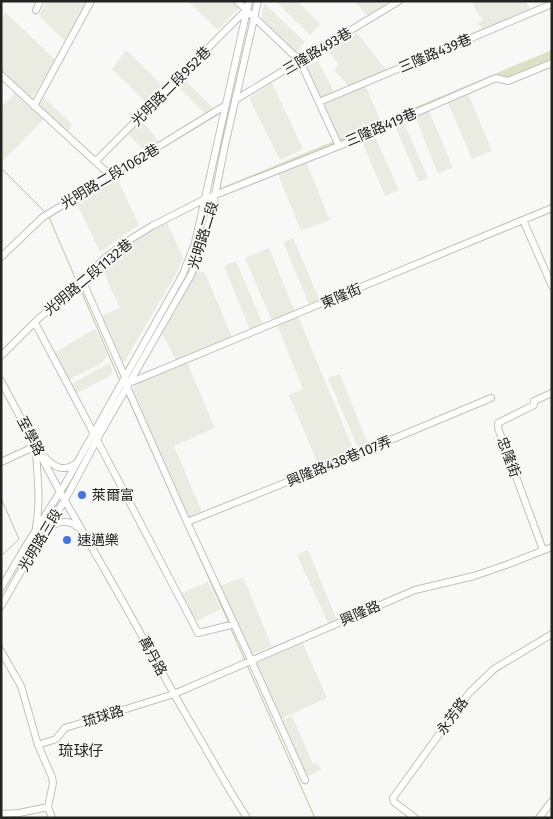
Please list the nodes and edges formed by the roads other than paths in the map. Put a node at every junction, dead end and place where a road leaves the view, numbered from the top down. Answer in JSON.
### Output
{"nodes":[{"id":1,"x":40,"y":1,"type":"edge"},
{"id":2,"x":90,"y":1,"type":"edge"},
{"id":3,"x":237,"y":1,"type":"edge"},
{"id":4,"x":249,"y":1,"type":"edge"},
{"id":5,"x":258,"y":1,"type":"edge"},
{"id":6,"x":399,"y":1,"type":"edge"},
{"id":7,"x":552,"y":4,"type":"edge"},
{"id":8,"x":36,"y":10,"type":"dead end"},
{"id":9,"x":250,"y":14,"type":"junction"},
{"id":10,"x":300,"y":63,"type":"junction"},
{"id":11,"x":552,"y":63,"type":"edge"},
{"id":12,"x":1,"y":75,"type":"edge"},
{"id":13,"x":235,"y":100,"type":"junction"},
{"id":14,"x":319,"y":102,"type":"junction"},
{"id":15,"x":226,"y":105,"type":"junction"},
{"id":16,"x":34,"y":106,"type":"junction"},
{"id":17,"x":339,"y":146,"type":"junction"},
{"id":18,"x":96,"y":161,"type":"junction"},
{"id":19,"x":111,"y":176,"type":"junction"},
{"id":20,"x":210,"y":197,"type":"junction"},
{"id":21,"x":552,"y":208,"type":"edge"},
{"id":22,"x":523,"y":220,"type":"junction"},
{"id":23,"x":1,"y":258,"type":"edge"},
{"id":24,"x":82,"y":280,"type":"junction"},
{"id":25,"x":552,"y":286,"type":"edge"},
{"id":26,"x":35,"y":323,"type":"junction"},
{"id":27,"x":1,"y":356,"type":"edge"},
{"id":28,"x":1,"y":381,"type":"edge"},
{"id":29,"x":127,"y":382,"type":"junction"},
{"id":30,"x":552,"y":393,"type":"edge"},
{"id":31,"x":491,"y":398,"type":"dead end"},
{"id":32,"x":93,"y":432,"type":"junction"},
{"id":33,"x":97,"y":440,"type":"junction"},
{"id":34,"x":36,"y":446,"type":"junction"},
{"id":35,"x":77,"y":461,"type":"junction"},
{"id":36,"x":1,"y":462,"type":"edge"},
{"id":37,"x":60,"y":492,"type":"junction"},
{"id":38,"x":65,"y":500,"type":"junction"},
{"id":39,"x":187,"y":522,"type":"junction"},
{"id":40,"x":35,"y":532,"type":"junction"},
{"id":41,"x":83,"y":532,"type":"junction"},
{"id":42,"x":43,"y":535,"type":"junction"},
{"id":43,"x":552,"y":547,"type":"edge"},
{"id":44,"x":543,"y":550,"type":"junction"},
{"id":45,"x":1,"y":588,"type":"edge"},
{"id":46,"x":1,"y":606,"type":"edge"},
{"id":47,"x":231,"y":625,"type":"junction"},
{"id":48,"x":552,"y":634,"type":"edge"},
{"id":49,"x":1,"y":651,"type":"edge"},
{"id":50,"x":248,"y":661,"type":"junction"},
{"id":51,"x":174,"y":694,"type":"junction"},
{"id":52,"x":38,"y":745,"type":"junction"},
{"id":53,"x":305,"y":780,"type":"dead end"},
{"id":54,"x":552,"y":801,"type":"edge"},
{"id":55,"x":48,"y":807,"type":"junction"},
{"id":56,"x":1,"y":814,"type":"edge"},
{"id":57,"x":52,"y":818,"type":"edge"},
{"id":58,"x":247,"y":818,"type":"edge"},
{"id":59,"x":415,"y":818,"type":"edge"},
{"id":60,"x":539,"y":818,"type":"edge"}],
"edges":[{"from":1,"to":8,"type":"street"},
{"from":2,"to":16,"type":"street"},
{"from":3,"to":9,"type":"street"},
{"from":4,"to":9,"type":"street","name":"光明路二段"},
{"from":5,"to":9,"type":"street","name":"光明路二段"},
{"from":6,"to":10,"type":"street","name":"三隆路493巷"},
{"from":7,"to":14,"type":"street","name":"三隆路439巷"},
{"from":9,"to":10,"type":"street"},
{"from":9,"to":13,"type":"street","name":"光明路二段"},
{"from":9,"to":15,"type":"street","name":"光明路二段"},
{"from":9,"to":18,"type":"street","name":"光明路二段952巷"},
{"from":10,"to":13,"type":"street","name":"三隆路493巷"},
{"from":10,"to":14,"type":"street"},
{"from":11,"to":17,"type":"street","name":"三隆路419巷"},
{"from":12,"to":16,"type":"street"},
{"from":13,"to":20,"type":"street","name":"光明路二段"},
{"from":14,"to":17,"type":"street"},
{"from":15,"to":19,"type":"street","name":"光明路二段1062巷"},
{"from":15,"to":20,"type":"street","name":"光明路二段"},
{"from":16,"to":18,"type":"street"},
{"from":17,"to":20,"type":"street","name":"三隆路419巷"},
{"from":18,"to":19,"type":"street"},
{"from":19,"to":23,"type":"street","name":"光明路二段1062巷"},
{"from":20,"to":24,"type":"street","name":"光明路二段1132巷"},
{"from":20,"to":29,"type":"street","name":"光明路二段"},
{"from":20,"to":29,"type":"street","name":"光明路二段"},
{"from":21,"to":22,"type":"street","name":"東隆街"},
{"from":22,"to":25,"type":"street"},
{"from":22,"to":29,"type":"street","name":"東隆街"},
{"from":24,"to":26,"type":"street","name":"光明路二段1132巷"},
{"from":24,"to":29,"type":"street"},
{"from":26,"to":27,"type":"street","name":"光明路二段1132巷"},
{"from":26,"to":32,"type":"street"},
{"from":28,"to":34,"type":"street","name":"至學路"},
{"from":29,"to":32,"type":"street","name":"光明路二段"},
{"from":29,"to":33,"type":"street","name":"光明路二段"},
{"from":29,"to":39,"type":"street"},
{"from":30,"to":44,"type":"street","name":"忠隆街"},
{"from":31,"to":39,"type":"street","name":"興隆路438巷107弄"},
{"from":32,"to":35,"type":"street","name":"光明路二段"},
{"from":33,"to":38,"type":"street","name":"光明路二段"},
{"from":33,"to":47,"type":"street"},
{"from":34,"to":35,"type":"street"},
{"from":34,"to":36,"type":"street"},
{"from":34,"to":37,"type":"street","name":"至學路"},
{"from":34,"to":40,"type":"street"},
{"from":35,"to":37,"type":"street","name":"光明路二段"},
{"from":37,"to":38,"type":"street","name":"萬丹路"},
{"from":37,"to":40,"type":"street","name":"光明路三段"},
{"from":38,"to":41,"type":"street","name":"萬丹路"},
{"from":38,"to":42,"type":"street","name":"光明路三段"},
{"from":39,"to":47,"type":"street"},
{"from":40,"to":45,"type":"street","name":"光明路三段"},
{"from":41,"to":42,"type":"street"},
{"from":41,"to":51,"type":"street","name":"萬丹路"},
{"from":42,"to":46,"type":"street","name":"光明路三段"},
{"from":43,"to":44,"type":"street","name":"興隆路"},
{"from":44,"to":50,"type":"street","name":"興隆路"},
{"from":47,"to":50,"type":"street"},
{"from":48,"to":59,"type":"street","name":"永芳路"},
{"from":49,"to":52,"type":"street"},
{"from":50,"to":51,"type":"street","name":"興隆路"},
{"from":50,"to":53,"type":"street"},
{"from":51,"to":52,"type":"street","name":"琉球路"},
{"from":51,"to":58,"type":"street","name":"萬丹路"},
{"from":52,"to":55,"type":"street"},
{"from":54,"to":60,"type":"street"},
{"from":55,"to":56,"type":"street"},
{"from":55,"to":57,"type":"street"}]}
